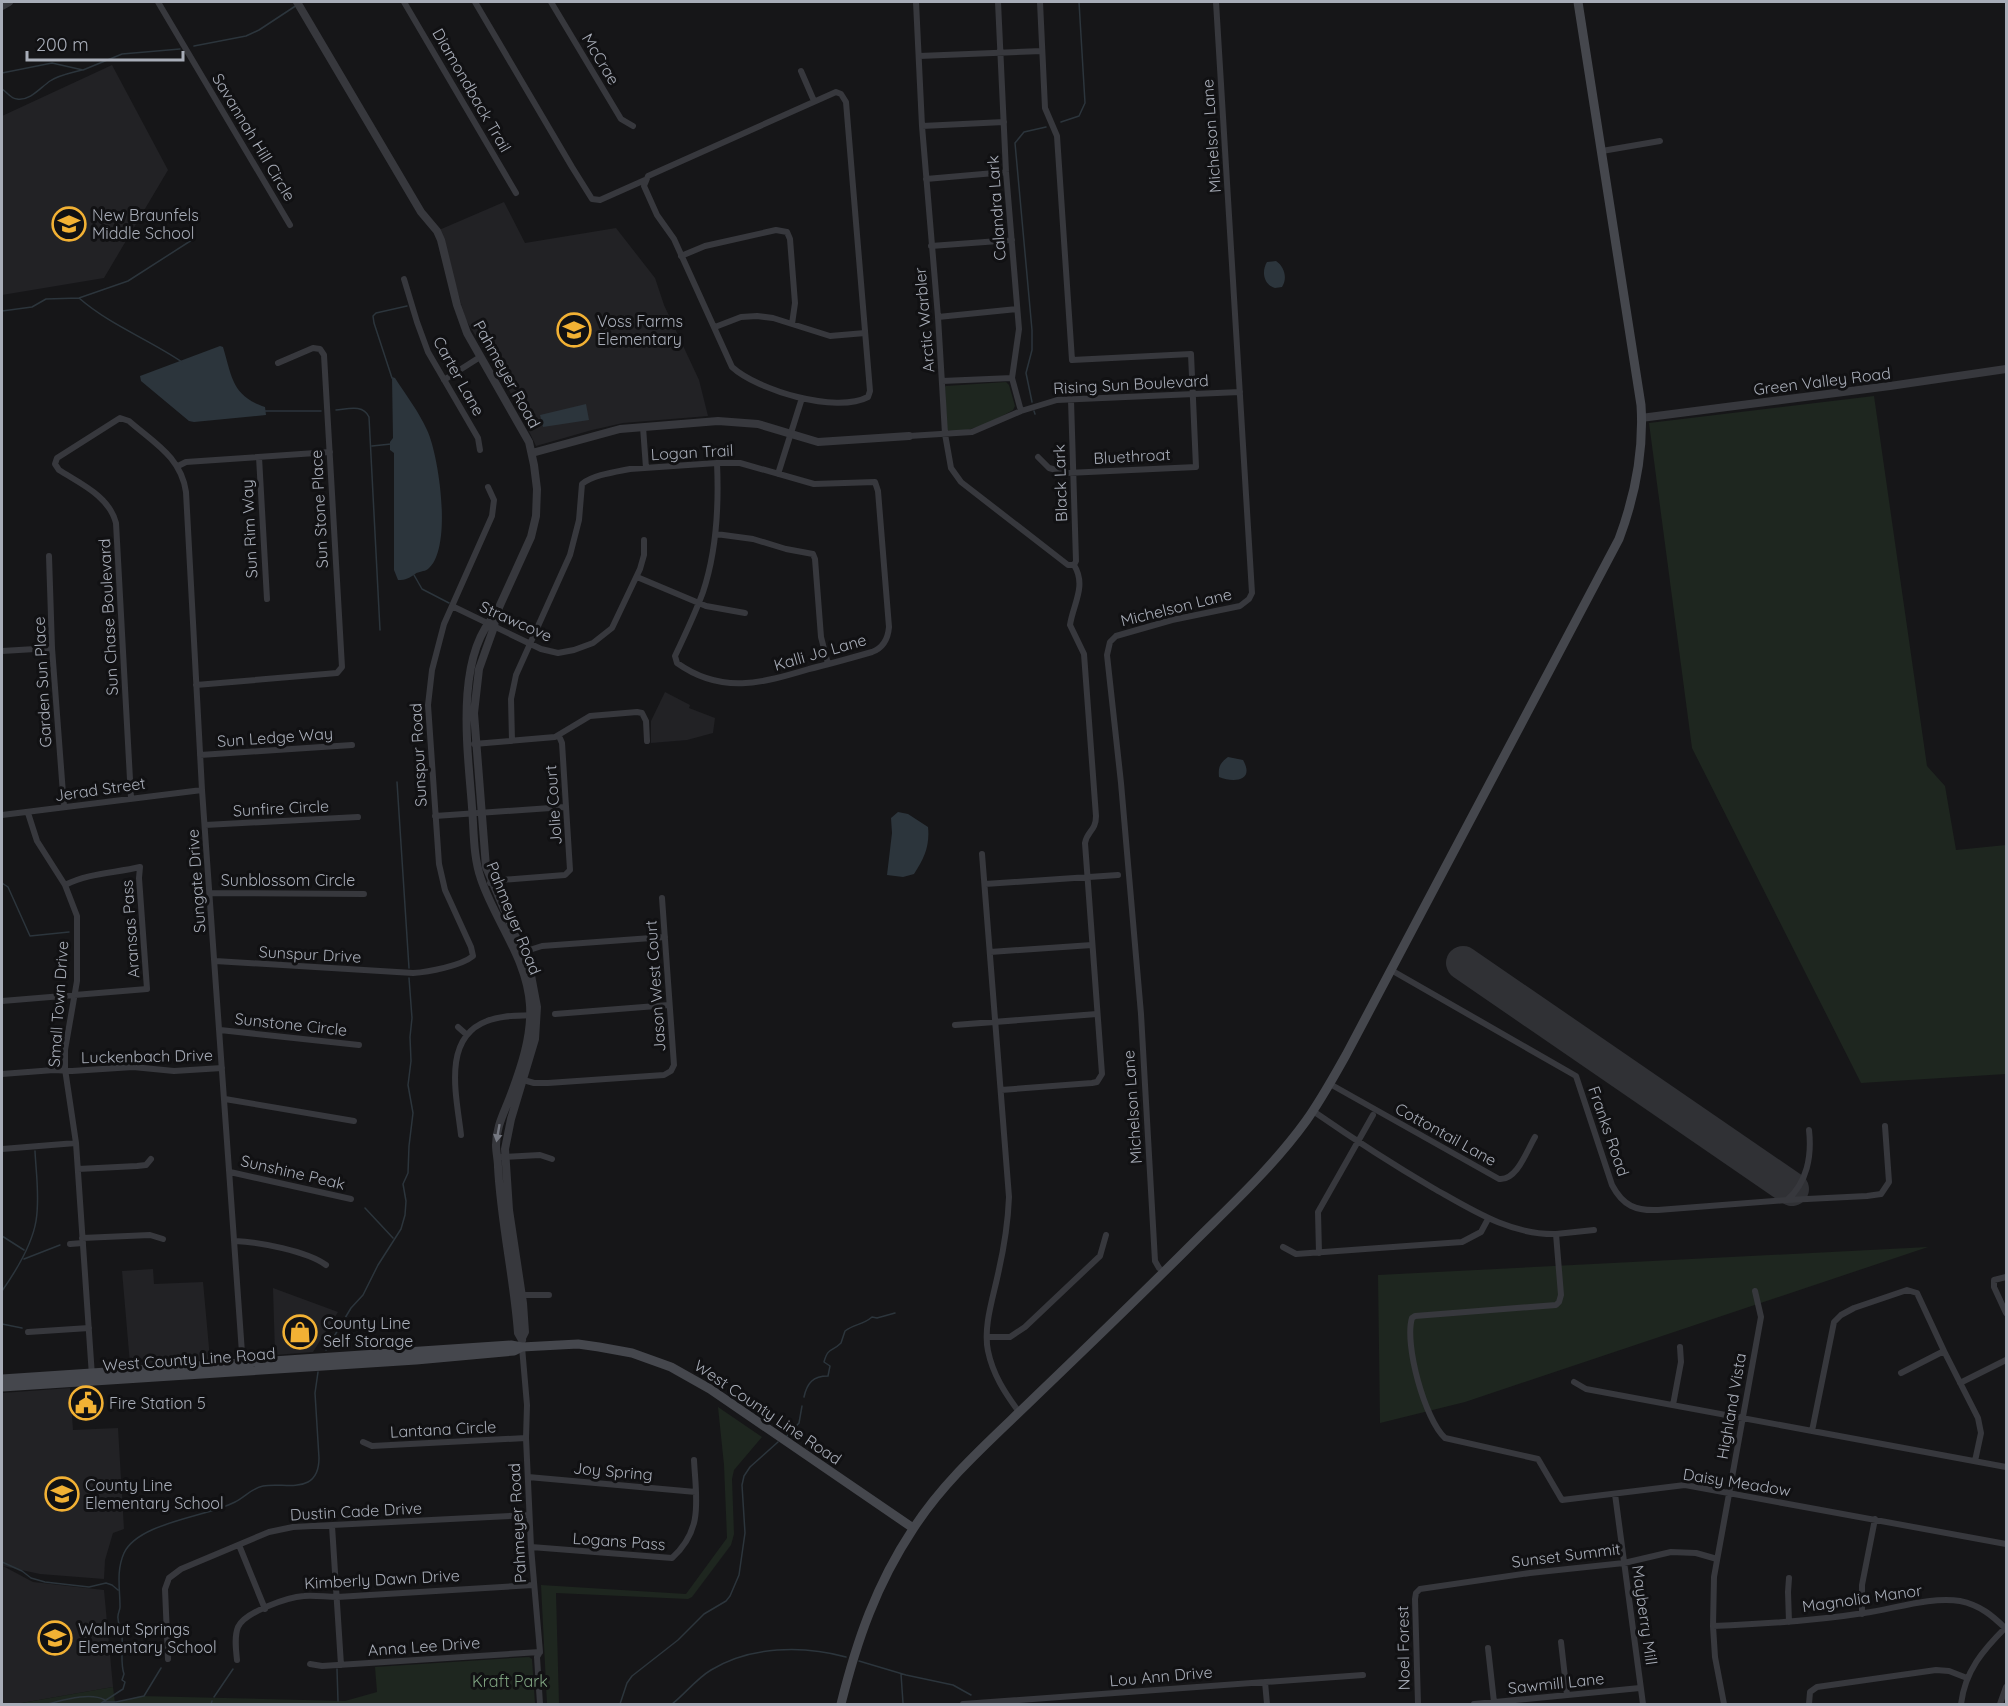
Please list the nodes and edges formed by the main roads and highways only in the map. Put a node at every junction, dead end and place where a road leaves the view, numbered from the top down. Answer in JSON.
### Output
{"nodes":[{"id":1,"x":1578,"y":2,"type":"edge"},
{"id":2,"x":92,"y":1376,"type":"junction"},
{"id":3,"x":2,"y":1379,"type":"edge"},
{"id":4,"x":2,"y":1387,"type":"edge"},
{"id":5,"x":913,"y":1528,"type":"junction"},
{"id":6,"x":841,"y":1704,"type":"edge"}],
"edges":[{"from":1,"to":5,"type":"main road"},
{"from":2,"to":3,"type":"main road","name":"West County Line Road"},
{"from":2,"to":4,"type":"main road","name":"West County Line Road"},
{"from":2,"to":5,"type":"main road","name":"West County Line Road"},
{"from":5,"to":6,"type":"main road"}]}
